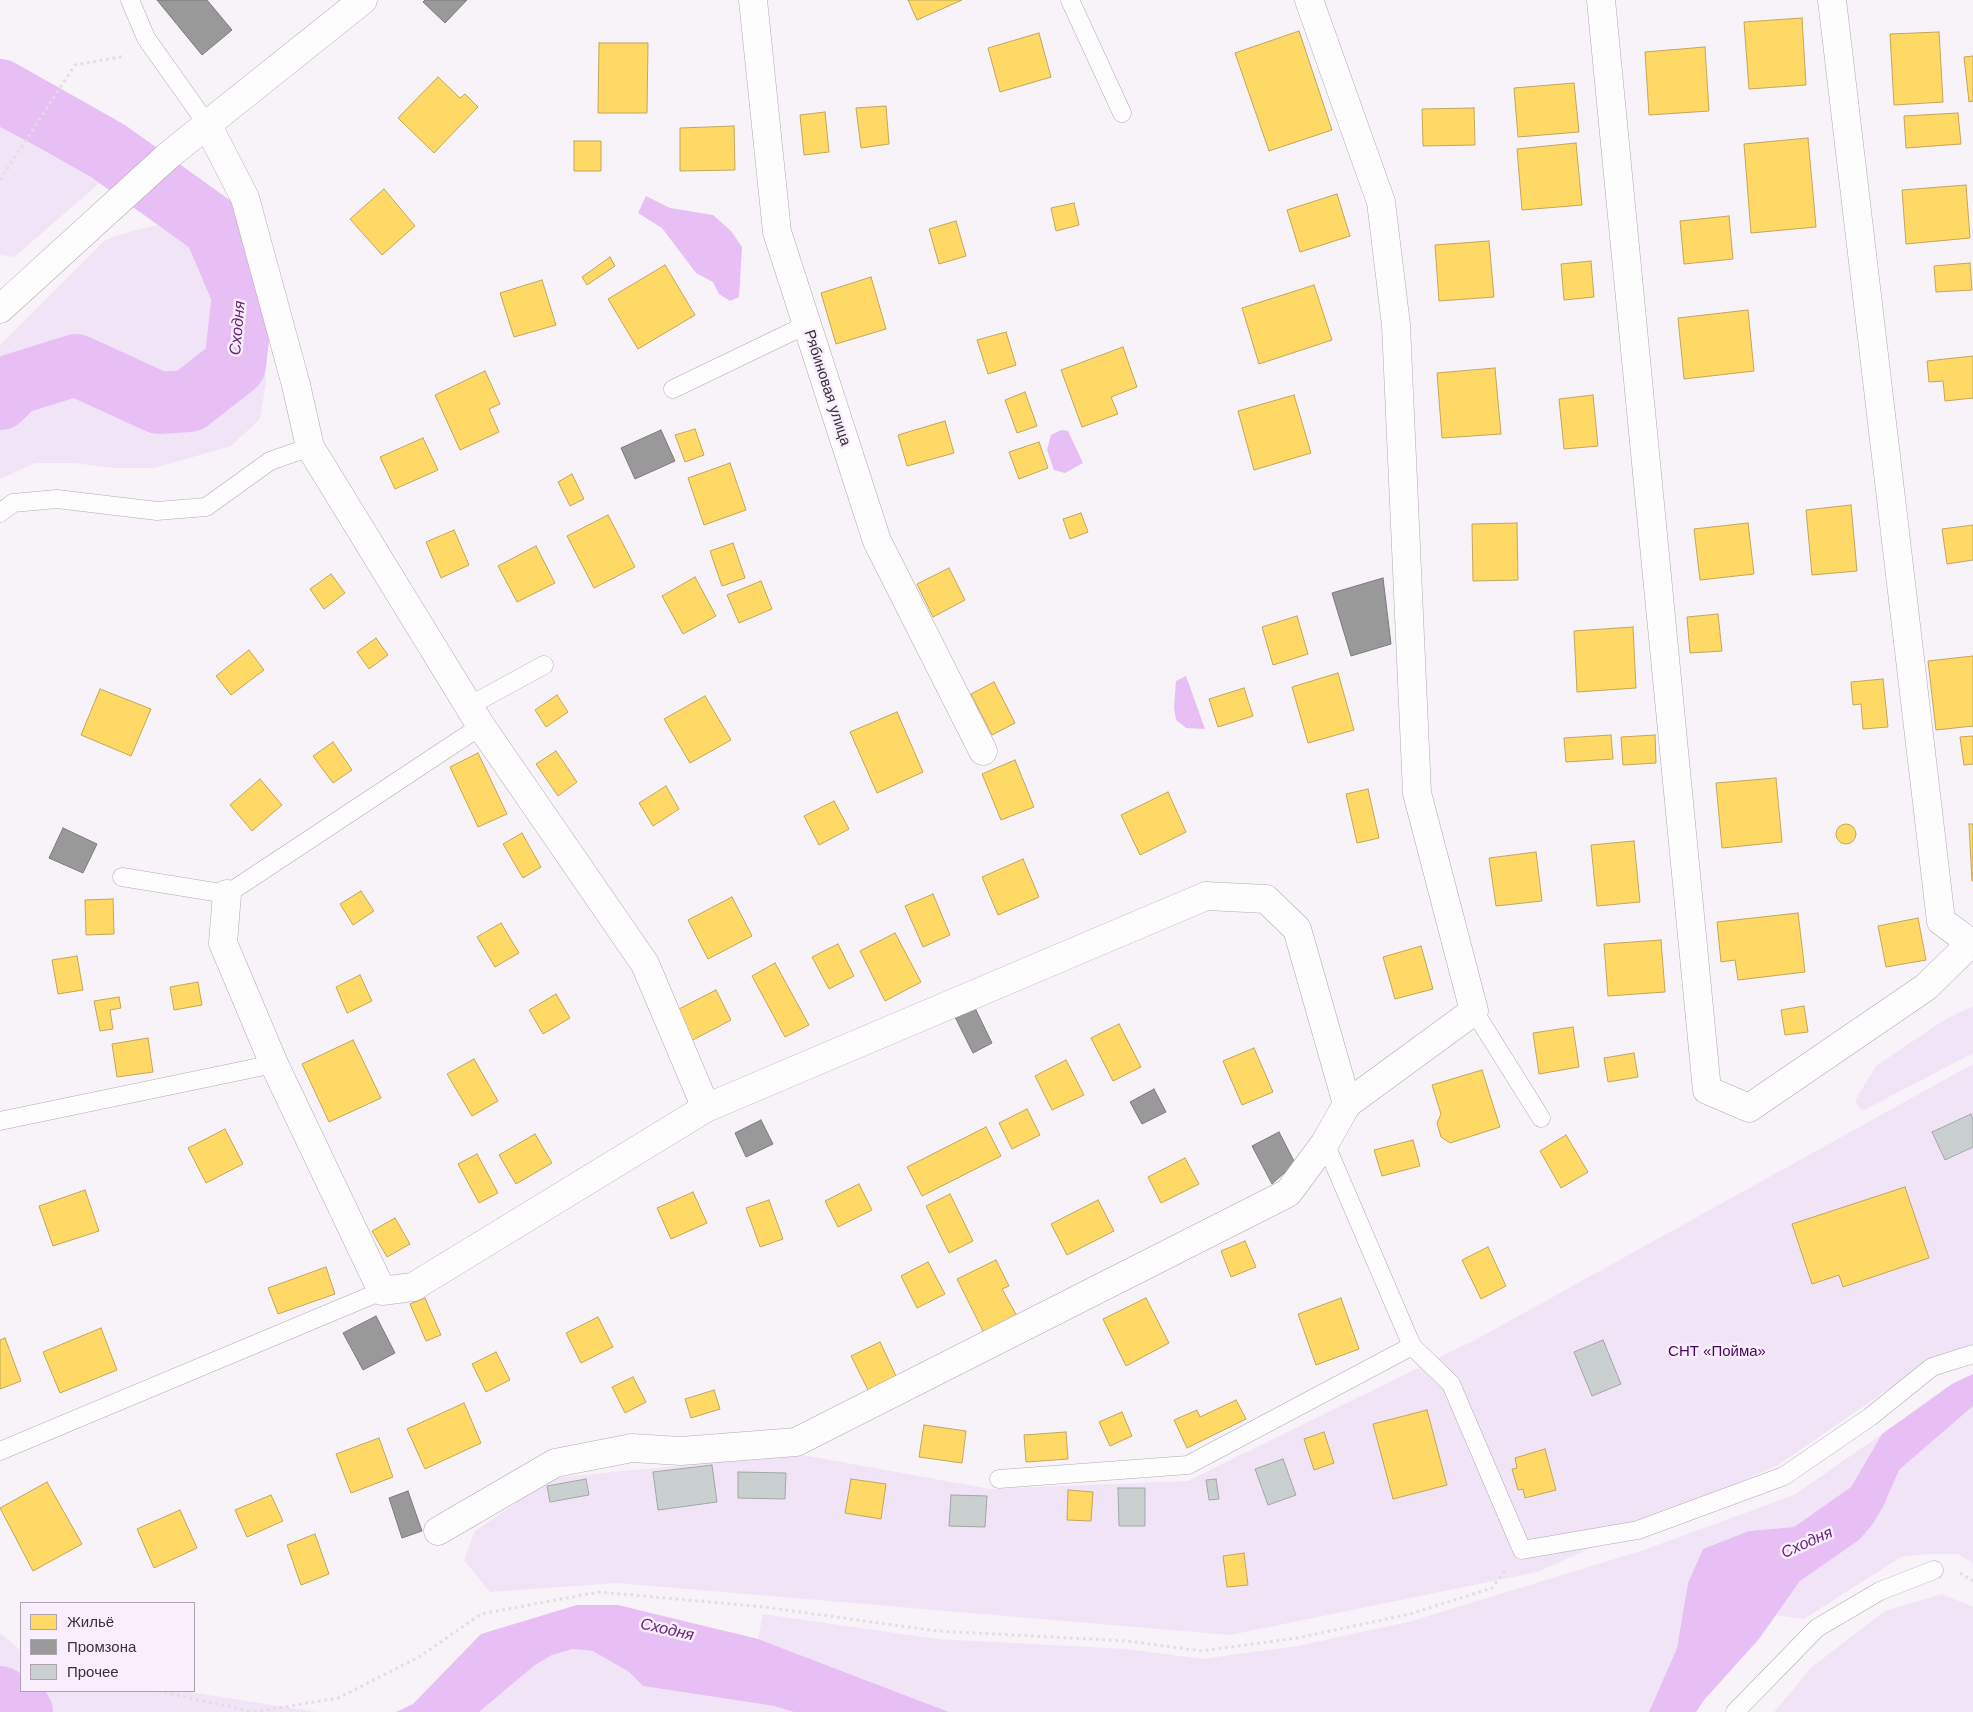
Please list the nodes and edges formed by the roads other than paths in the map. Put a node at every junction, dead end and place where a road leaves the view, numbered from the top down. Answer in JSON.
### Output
{"nodes":[{"id":1,"x":130,"y":0,"type":"edge"},
{"id":2,"x":363,"y":0,"type":"edge"},
{"id":3,"x":753,"y":0,"type":"edge"},
{"id":4,"x":1070,"y":0,"type":"edge"},
{"id":5,"x":1309,"y":0,"type":"edge"},
{"id":6,"x":1601,"y":0,"type":"edge"},
{"id":7,"x":1832,"y":0,"type":"edge"},
{"id":8,"x":1122,"y":113,"type":"dead end"},
{"id":9,"x":208,"y":124,"type":"junction"},
{"id":10,"x":0,"y":309,"type":"edge"},
{"id":11,"x":806,"y":325,"type":"junction"},
{"id":12,"x":673,"y":389,"type":"dead end"},
{"id":13,"x":310,"y":446,"type":"junction"},
{"id":14,"x":0,"y":513,"type":"edge"},
{"id":15,"x":544,"y":665,"type":"dead end"},
{"id":16,"x":475,"y":716,"type":"junction"},
{"id":17,"x":983,"y":751,"type":"dead end"},
{"id":18,"x":122,"y":877,"type":"dead end"},
{"id":19,"x":227,"y":894,"type":"junction"},
{"id":20,"x":1972,"y":942,"type":"edge"},
{"id":21,"x":1474,"y":1011,"type":"junction"},
{"id":22,"x":274,"y":1064,"type":"junction"},
{"id":23,"x":1347,"y":1104,"type":"junction"},
{"id":24,"x":706,"y":1108,"type":"junction"},
{"id":25,"x":1541,"y":1118,"type":"dead end"},
{"id":26,"x":0,"y":1121,"type":"edge"},
{"id":27,"x":1325,"y":1143,"type":"junction"},
{"id":28,"x":382,"y":1291,"type":"junction"},
{"id":29,"x":1412,"y":1346,"type":"junction"},
{"id":30,"x":1973,"y":1354,"type":"edge"},
{"id":31,"x":0,"y":1451,"type":"edge"},
{"id":32,"x":999,"y":1479,"type":"dead end"},
{"id":33,"x":438,"y":1531,"type":"dead end"},
{"id":34,"x":1934,"y":1570,"type":"dead end"},
{"id":35,"x":1735,"y":1712,"type":"edge"}],
"edges":[{"from":1,"to":9,"type":"lane"},
{"from":2,"to":9,"type":"street"},
{"from":3,"to":11,"type":"street","name":"Рябиновая улица"},
{"from":4,"to":8,"type":"lane"},
{"from":5,"to":21,"type":"street"},
{"from":6,"to":20,"type":"street"},
{"from":7,"to":20,"type":"street"},
{"from":9,"to":10,"type":"street"},
{"from":9,"to":13,"type":"street"},
{"from":11,"to":12,"type":"lane"},
{"from":11,"to":17,"type":"street","name":"Рябиновая улица"},
{"from":13,"to":14,"type":"lane"},
{"from":13,"to":16,"type":"street"},
{"from":15,"to":16,"type":"lane"},
{"from":16,"to":19,"type":"lane"},
{"from":16,"to":24,"type":"street"},
{"from":18,"to":19,"type":"lane"},
{"from":19,"to":22,"type":"street"},
{"from":21,"to":23,"type":"street"},
{"from":21,"to":25,"type":"lane"},
{"from":22,"to":26,"type":"lane"},
{"from":22,"to":28,"type":"street"},
{"from":23,"to":24,"type":"street"},
{"from":23,"to":27,"type":"street"},
{"from":24,"to":28,"type":"street"},
{"from":27,"to":29,"type":"lane"},
{"from":27,"to":33,"type":"street"},
{"from":28,"to":31,"type":"lane"},
{"from":29,"to":30,"type":"lane"},
{"from":29,"to":32,"type":"lane"},
{"from":34,"to":35,"type":"lane"}]}
